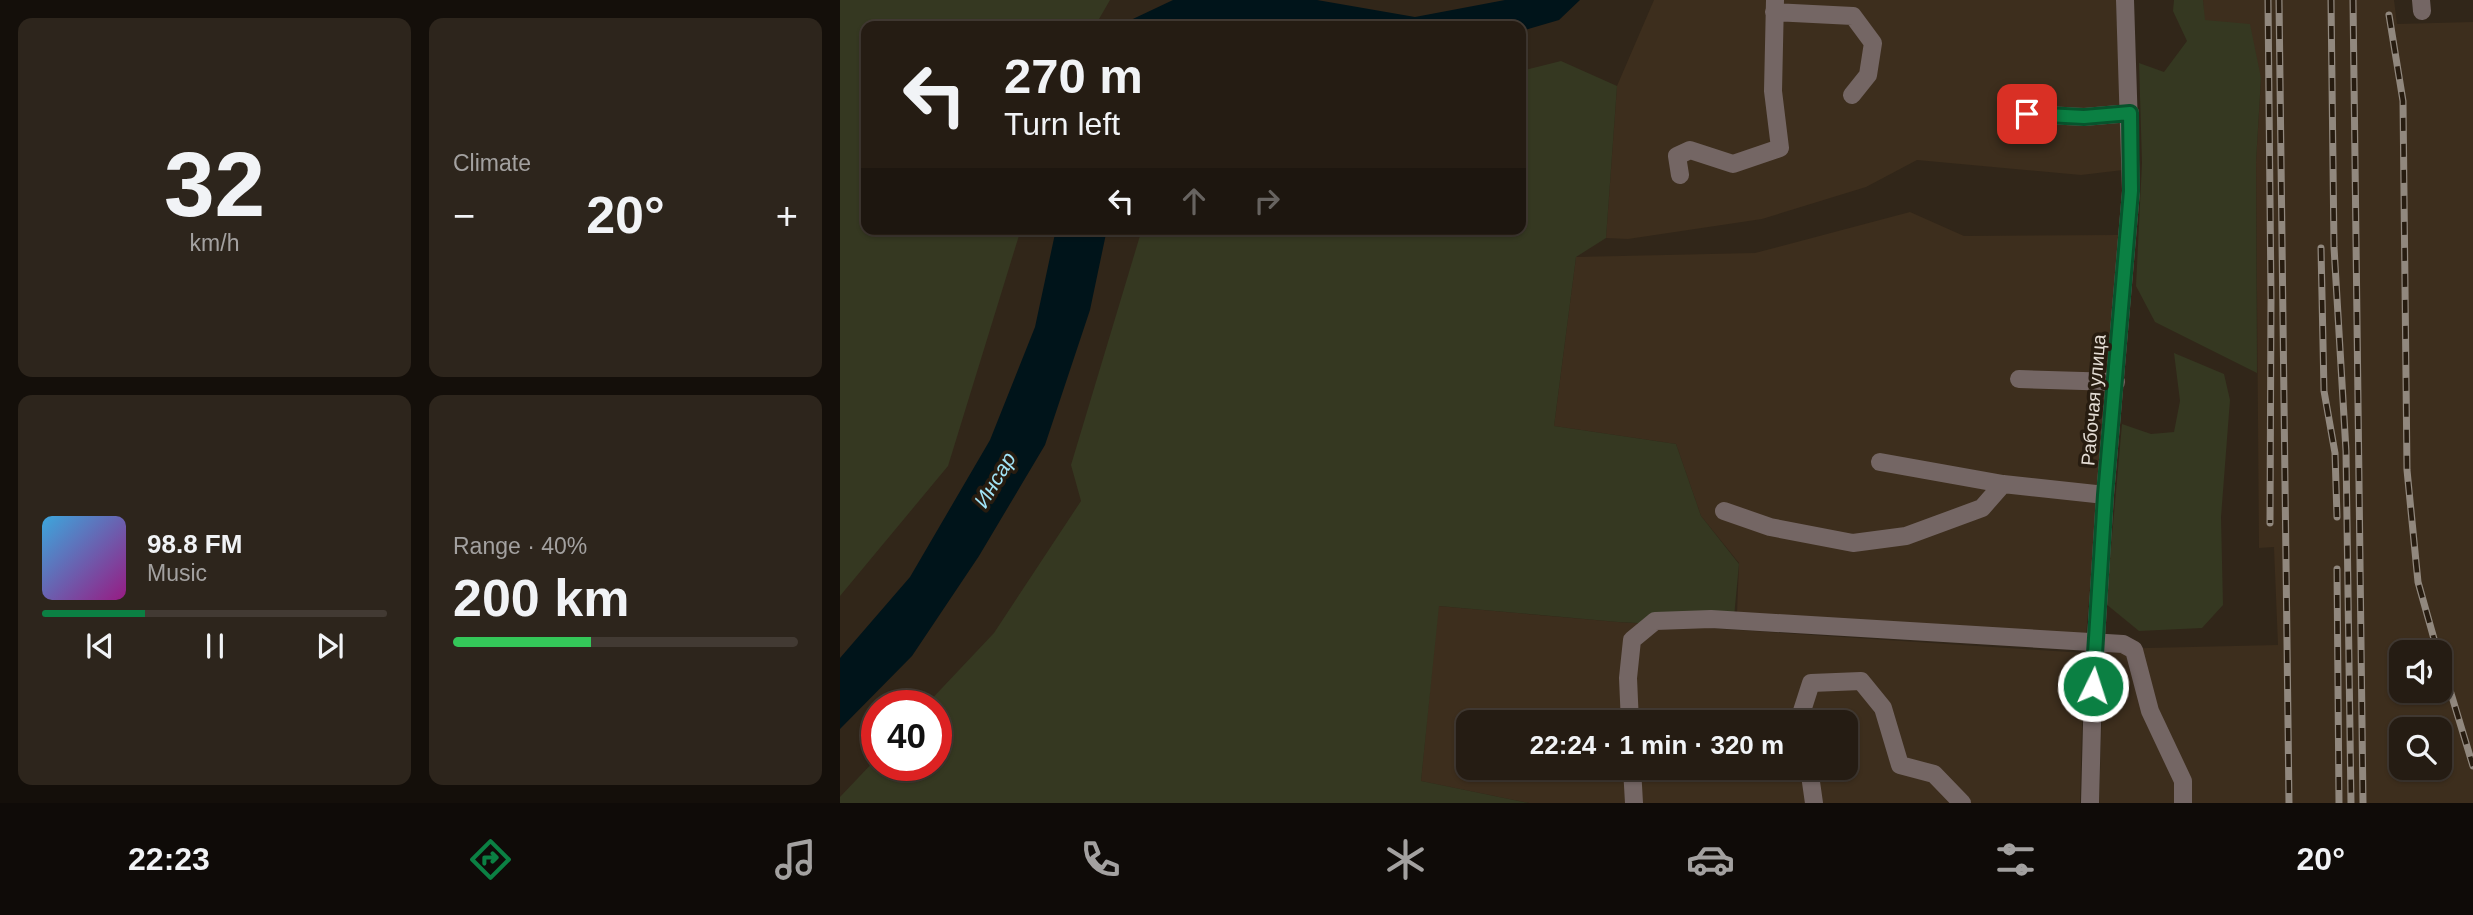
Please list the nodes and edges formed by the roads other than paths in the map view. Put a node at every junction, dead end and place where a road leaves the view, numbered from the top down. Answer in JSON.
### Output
{"nodes":[{"id":1,"x":2125,"y":0,"type":"edge"},
{"id":2,"x":1774,"y":6,"type":"edge"},
{"id":3,"x":1852,"y":95,"type":"dead end"},
{"id":4,"x":2130,"y":113,"type":"junction"},
{"id":5,"x":2027,"y":114,"type":"dead end"},
{"id":6,"x":1680,"y":175,"type":"dead end"},
{"id":7,"x":2019,"y":379,"type":"dead end"},
{"id":8,"x":2116,"y":382,"type":"junction"},
{"id":9,"x":1880,"y":462,"type":"dead end"},
{"id":10,"x":2003,"y":484,"type":"junction"},
{"id":11,"x":2105,"y":495,"type":"junction"},
{"id":12,"x":1724,"y":511,"type":"dead end"},
{"id":13,"x":2096,"y":645,"type":"junction"},
{"id":14,"x":1629,"y":710,"type":"edge"},
{"id":15,"x":1803,"y":710,"type":"edge"},
{"id":16,"x":1633,"y":780,"type":"edge"},
{"id":17,"x":1811,"y":780,"type":"edge"},
{"id":18,"x":1634,"y":803,"type":"edge"},
{"id":19,"x":1814,"y":803,"type":"edge"},
{"id":20,"x":1962,"y":803,"type":"edge"},
{"id":21,"x":2090,"y":803,"type":"edge"},
{"id":22,"x":2183,"y":803,"type":"edge"}],
"edges":[{"from":1,"to":4,"type":"street","name":"Рабочая улица"},
{"from":2,"to":3,"type":"street"},
{"from":2,"to":6,"type":"street"},
{"from":4,"to":5,"type":"street"},
{"from":4,"to":8,"type":"street","name":"Рабочая улица"},
{"from":7,"to":8,"type":"street"},
{"from":8,"to":11,"type":"street","name":"Рабочая улица"},
{"from":9,"to":10,"type":"street"},
{"from":10,"to":11,"type":"street"},
{"from":10,"to":12,"type":"street"},
{"from":11,"to":13,"type":"street","name":"Рабочая улица"},
{"from":13,"to":14,"type":"street"},
{"from":13,"to":21,"type":"street","name":"Рабочая улица"},
{"from":13,"to":22,"type":"street"},
{"from":15,"to":20,"type":"street"},
{"from":16,"to":18,"type":"street"},
{"from":17,"to":19,"type":"street"}]}
